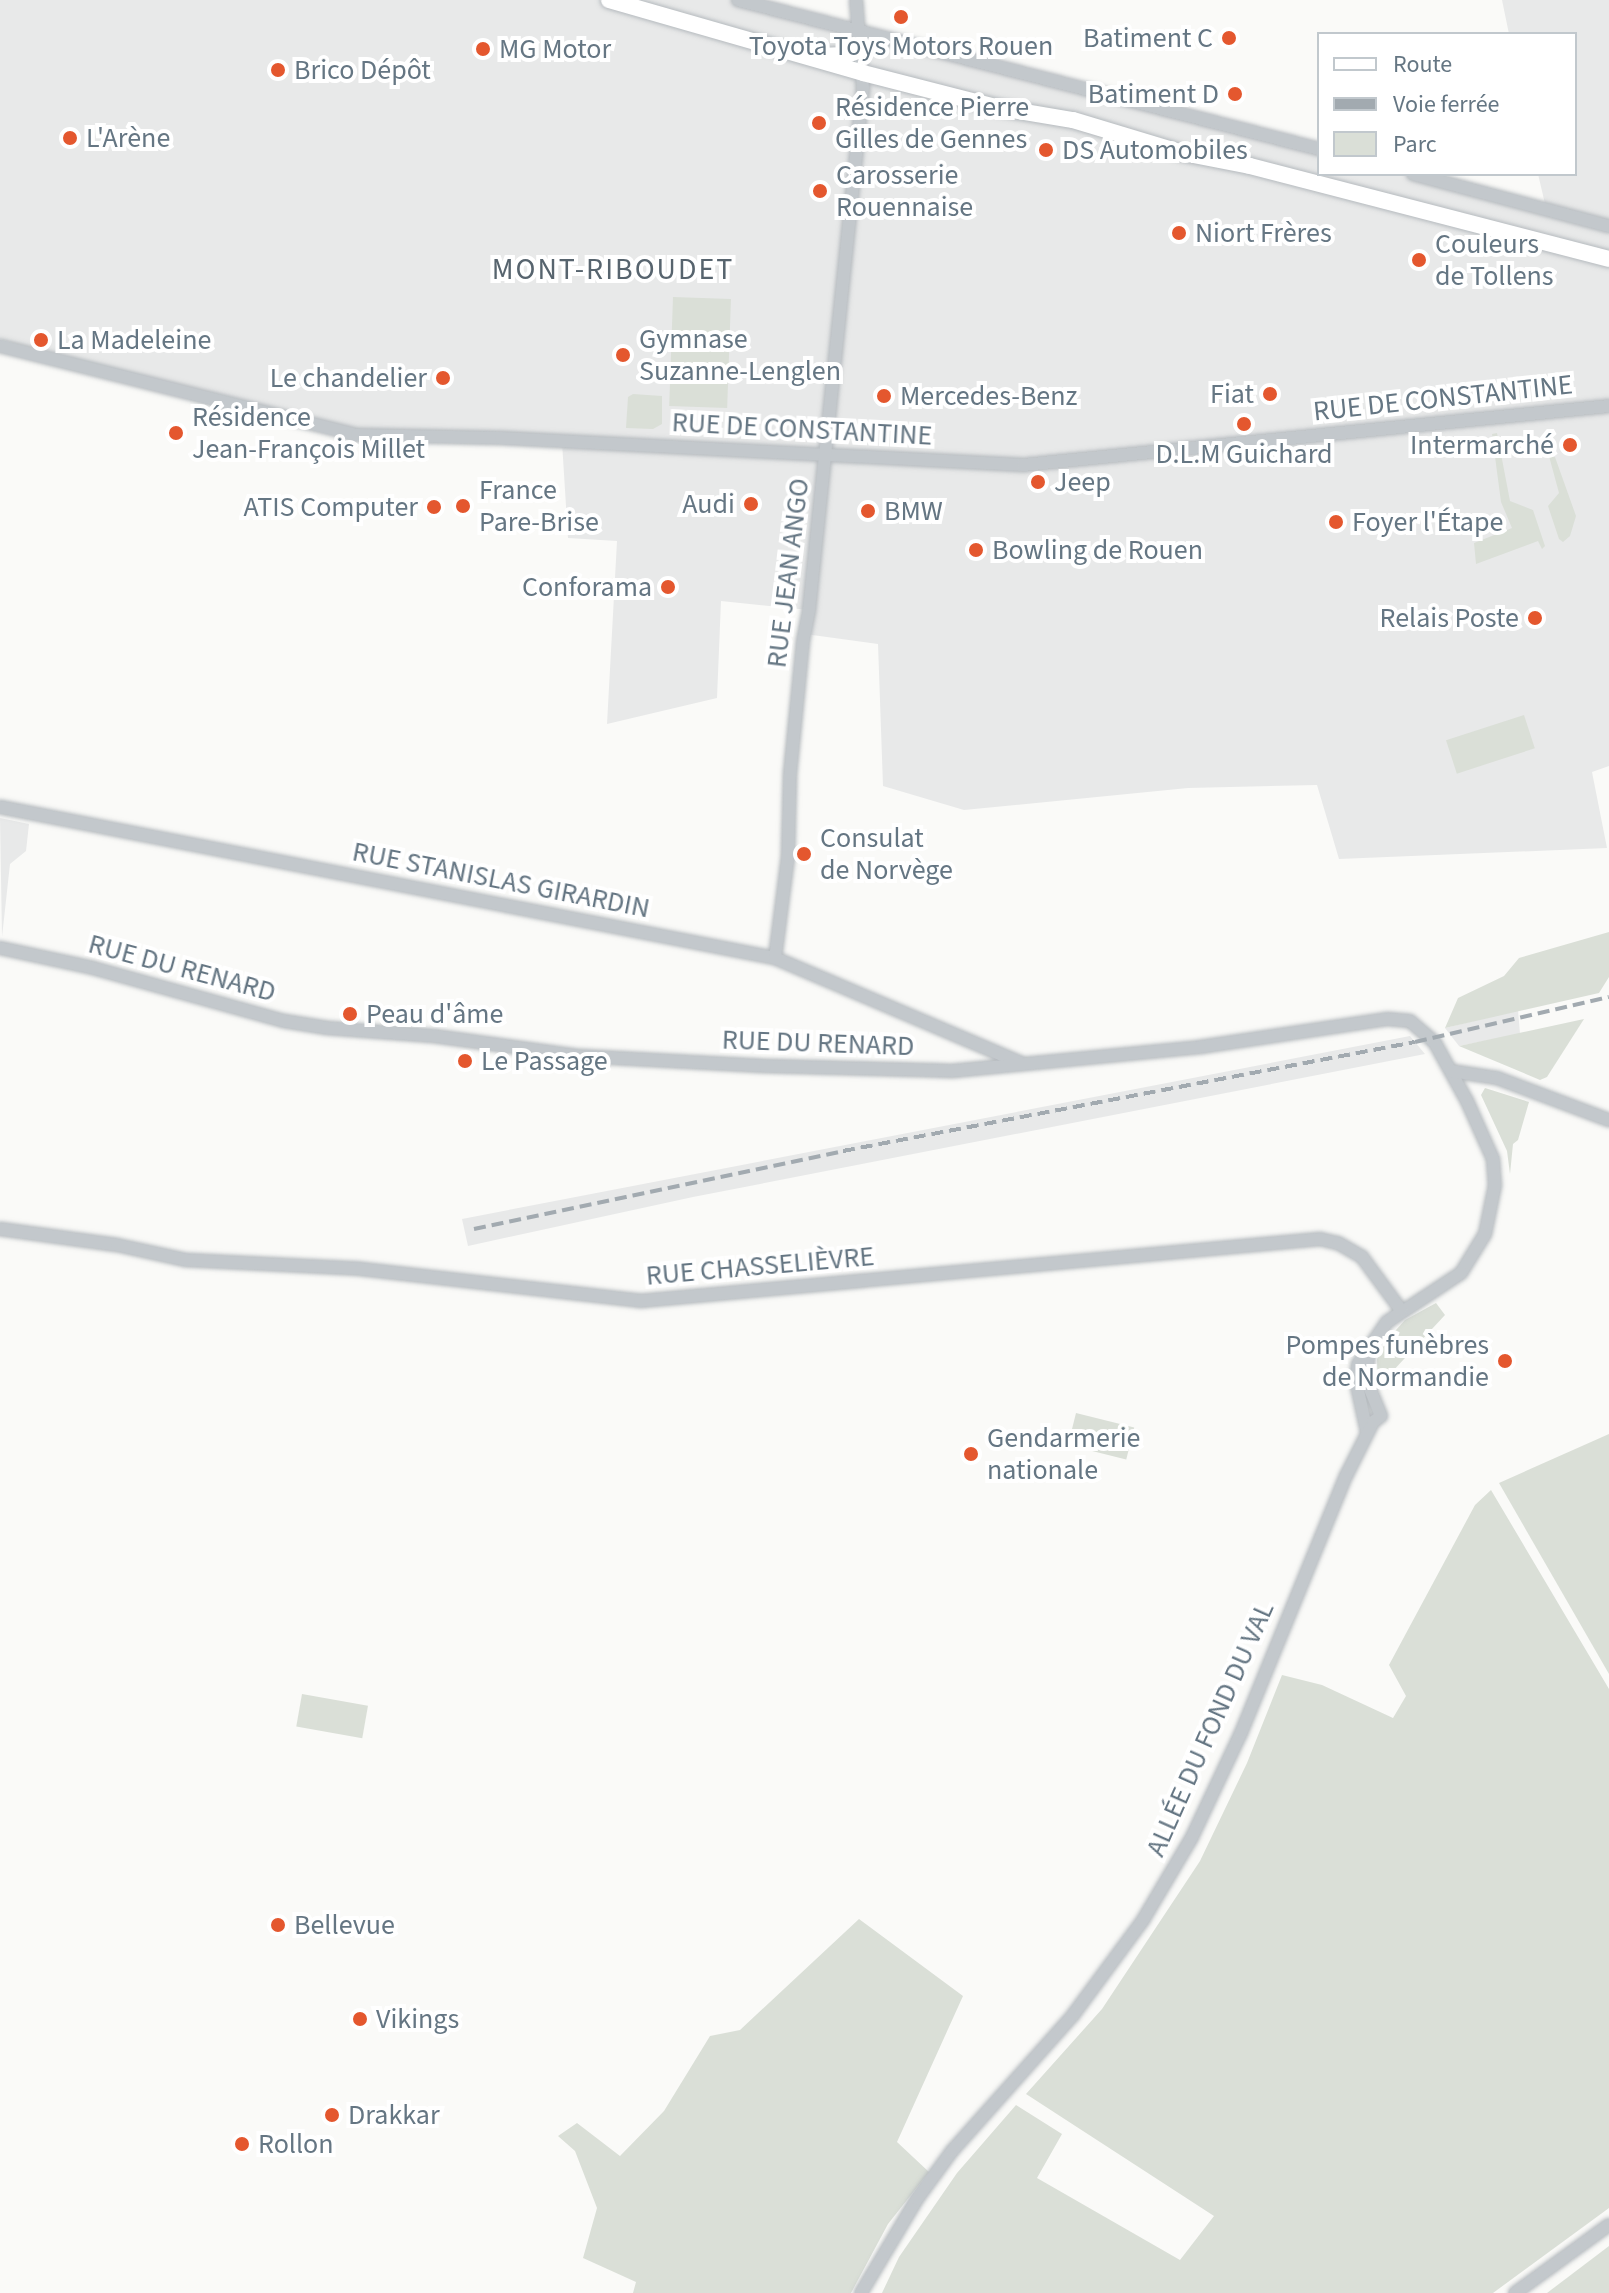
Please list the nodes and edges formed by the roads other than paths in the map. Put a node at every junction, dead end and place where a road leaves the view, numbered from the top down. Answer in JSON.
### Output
{"nodes":[{"id":1,"x":609,"y":0,"type":"edge"},
{"id":2,"x":738,"y":0,"type":"edge"},
{"id":3,"x":856,"y":0,"type":"edge"},
{"id":4,"x":862,"y":40,"type":"junction"},
{"id":5,"x":807,"y":57,"type":"junction"},
{"id":6,"x":863,"y":73,"type":"junction"},
{"id":7,"x":1317,"y":149,"type":"edge"},
{"id":8,"x":1421,"y":176,"type":"edge"},
{"id":9,"x":1609,"y":226,"type":"edge"},
{"id":10,"x":1609,"y":259,"type":"edge"},
{"id":11,"x":0,"y":346,"type":"edge"},
{"id":12,"x":1609,"y":406,"type":"edge"},
{"id":13,"x":825,"y":455,"type":"junction"},
{"id":14,"x":0,"y":807,"type":"edge"},
{"id":15,"x":0,"y":948,"type":"edge"},
{"id":16,"x":775,"y":958,"type":"junction"},
{"id":17,"x":979,"y":1045,"type":"junction"},
{"id":18,"x":1022,"y":1064,"type":"junction"},
{"id":19,"x":989,"y":1067,"type":"junction"},
{"id":20,"x":1451,"y":1071,"type":"junction"},
{"id":21,"x":1609,"y":1120,"type":"edge"},
{"id":22,"x":0,"y":1229,"type":"edge"},
{"id":23,"x":1401,"y":1310,"type":"junction"},
{"id":24,"x":1371,"y":1345,"type":"junction"},
{"id":25,"x":1367,"y":1432,"type":"junction"},
{"id":26,"x":1609,"y":2225,"type":"edge"},
{"id":27,"x":861,"y":2293,"type":"edge"},
{"id":28,"x":1515,"y":2293,"type":"edge"}],
"edges":[{"from":1,"to":5,"type":"main road"},
{"from":2,"to":4,"type":"street"},
{"from":3,"to":4,"type":"street","name":"RUE JEAN ANGO"},
{"from":4,"to":5,"type":"main road"},
{"from":4,"to":6,"type":"street","name":"RUE JEAN ANGO"},
{"from":4,"to":7,"type":"street"},
{"from":5,"to":6,"type":"main road"},
{"from":6,"to":10,"type":"main road"},
{"from":6,"to":13,"type":"street","name":"RUE JEAN ANGO"},
{"from":8,"to":9,"type":"street"},
{"from":11,"to":13,"type":"street","name":"RUE DE CONSTANTINE"},
{"from":12,"to":13,"type":"street","name":"RUE DE CONSTANTINE"},
{"from":13,"to":16,"type":"street","name":"RUE JEAN ANGO"},
{"from":14,"to":16,"type":"street","name":"RUE STANISLAS GIRARDIN"},
{"from":15,"to":19,"type":"street","name":"RUE DU RENARD"},
{"from":16,"to":17,"type":"street","name":"RUE STANISLAS GIRARDIN"},
{"from":17,"to":18,"type":"street","name":"RUE STANISLAS GIRARDIN"},
{"from":17,"to":19,"type":"street"},
{"from":18,"to":19,"type":"street","name":"RUE DU RENARD"},
{"from":18,"to":20,"type":"street","name":"RUE DU RENARD"},
{"from":20,"to":21,"type":"street"},
{"from":20,"to":23,"type":"street","name":"RUE DU RENARD"},
{"from":22,"to":23,"type":"street","name":"RUE CHASSELIÈVRE"},
{"from":23,"to":24,"type":"street"},
{"from":24,"to":25,"type":"street"},
{"from":24,"to":25,"type":"street","name":"ALLÉE DU FOND DU VAL"},
{"from":25,"to":27,"type":"street","name":"ALLÉE DU FOND DU VAL"},
{"from":26,"to":28,"type":"street"}]}
